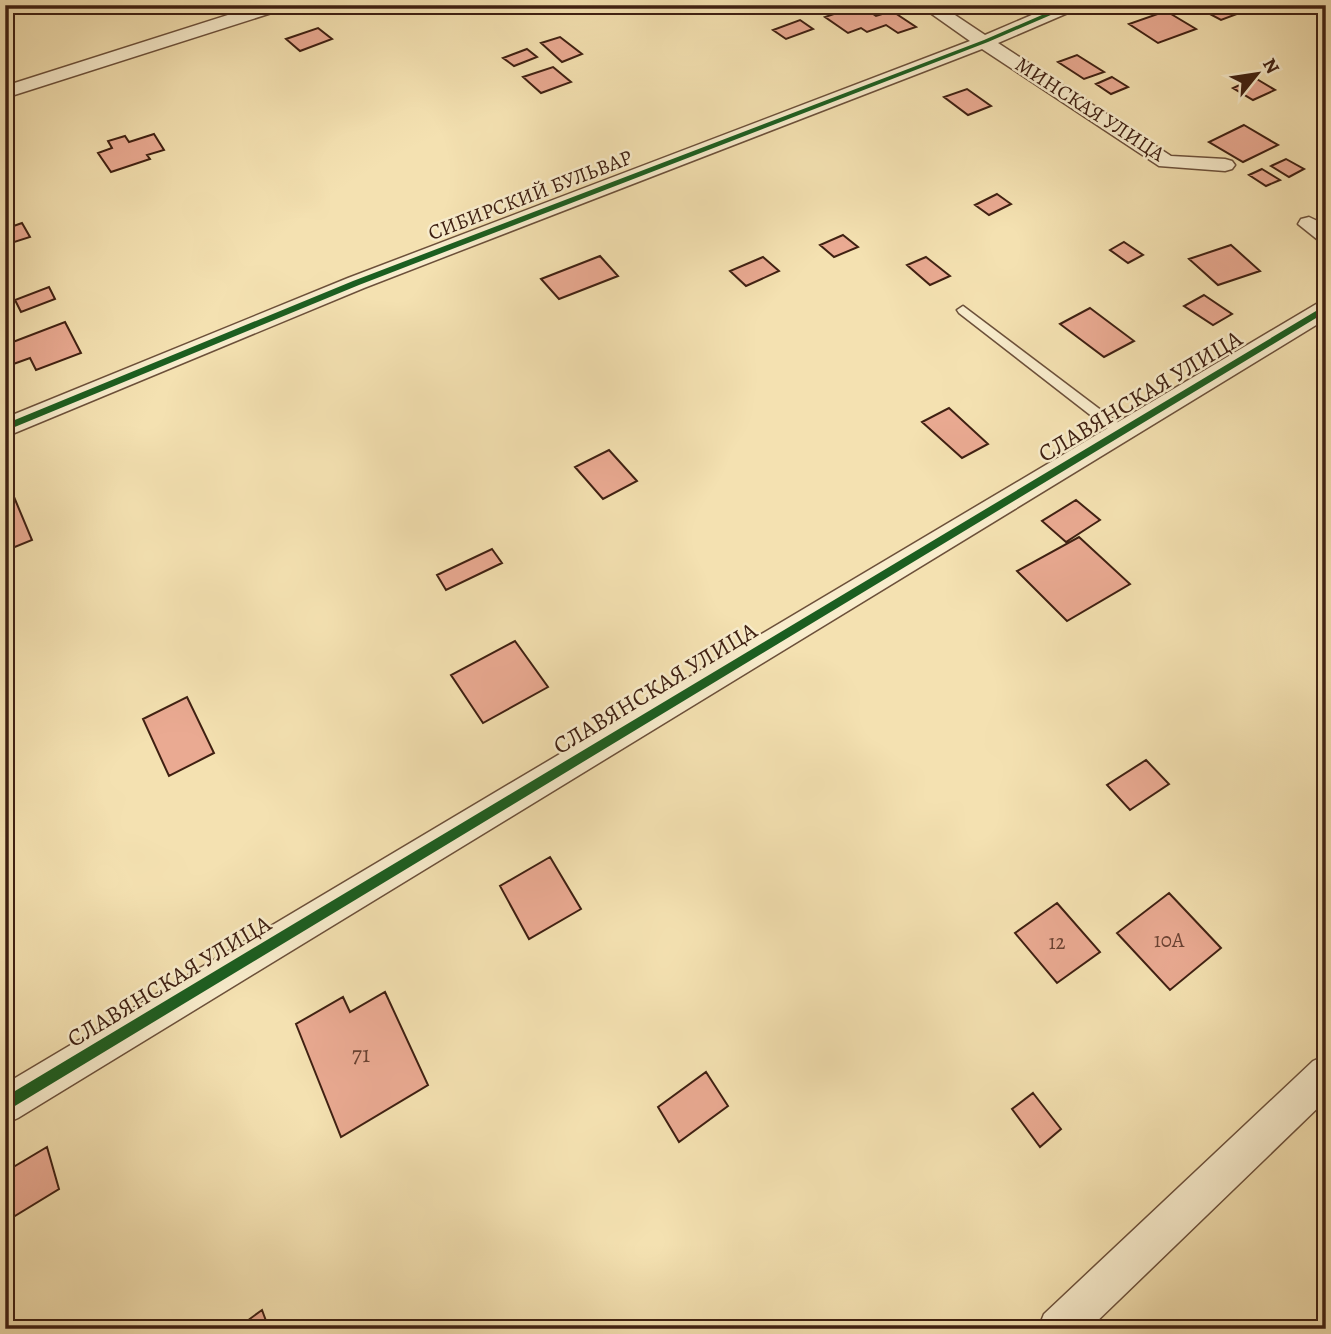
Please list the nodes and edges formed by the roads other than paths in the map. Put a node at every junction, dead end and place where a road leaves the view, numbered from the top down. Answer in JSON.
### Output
{"nodes":[{"id":1,"x":278,"y":5,"type":"edge"},
{"id":2,"x":928,"y":5,"type":"edge"},
{"id":3,"x":1071,"y":5,"type":"edge"},
{"id":4,"x":986,"y":41,"type":"junction"},
{"id":5,"x":5,"y":92,"type":"edge"},
{"id":6,"x":1225,"y":165,"type":"dead end"},
{"id":7,"x":1326,"y":308,"type":"edge"},
{"id":8,"x":962,"y":310,"type":"dead end"},
{"id":9,"x":5,"y":428,"type":"edge"},
{"id":10,"x":1121,"y":432,"type":"junction"},
{"id":11,"x":1326,"y":1074,"type":"edge"},
{"id":12,"x":5,"y":1105,"type":"edge"},
{"id":13,"x":1059,"y":1329,"type":"edge"}],
"edges":[{"from":1,"to":5,"type":"street"},
{"from":2,"to":4,"type":"street","name":"МИНСКАЯ УЛИЦА"},
{"from":3,"to":4,"type":"street","name":"СИБИРСКИЙ БУЛЬВАР"},
{"from":4,"to":6,"type":"street","name":"МИНСКАЯ УЛИЦА"},
{"from":4,"to":9,"type":"street","name":"СИБИРСКИЙ БУЛЬВАР"},
{"from":7,"to":10,"type":"street","name":"СЛАВЯНСКАЯ УЛИЦА"},
{"from":8,"to":10,"type":"lane"},
{"from":10,"to":12,"type":"street","name":"СЛАВЯНСКАЯ УЛИЦА"},
{"from":11,"to":13,"type":"street"}]}
